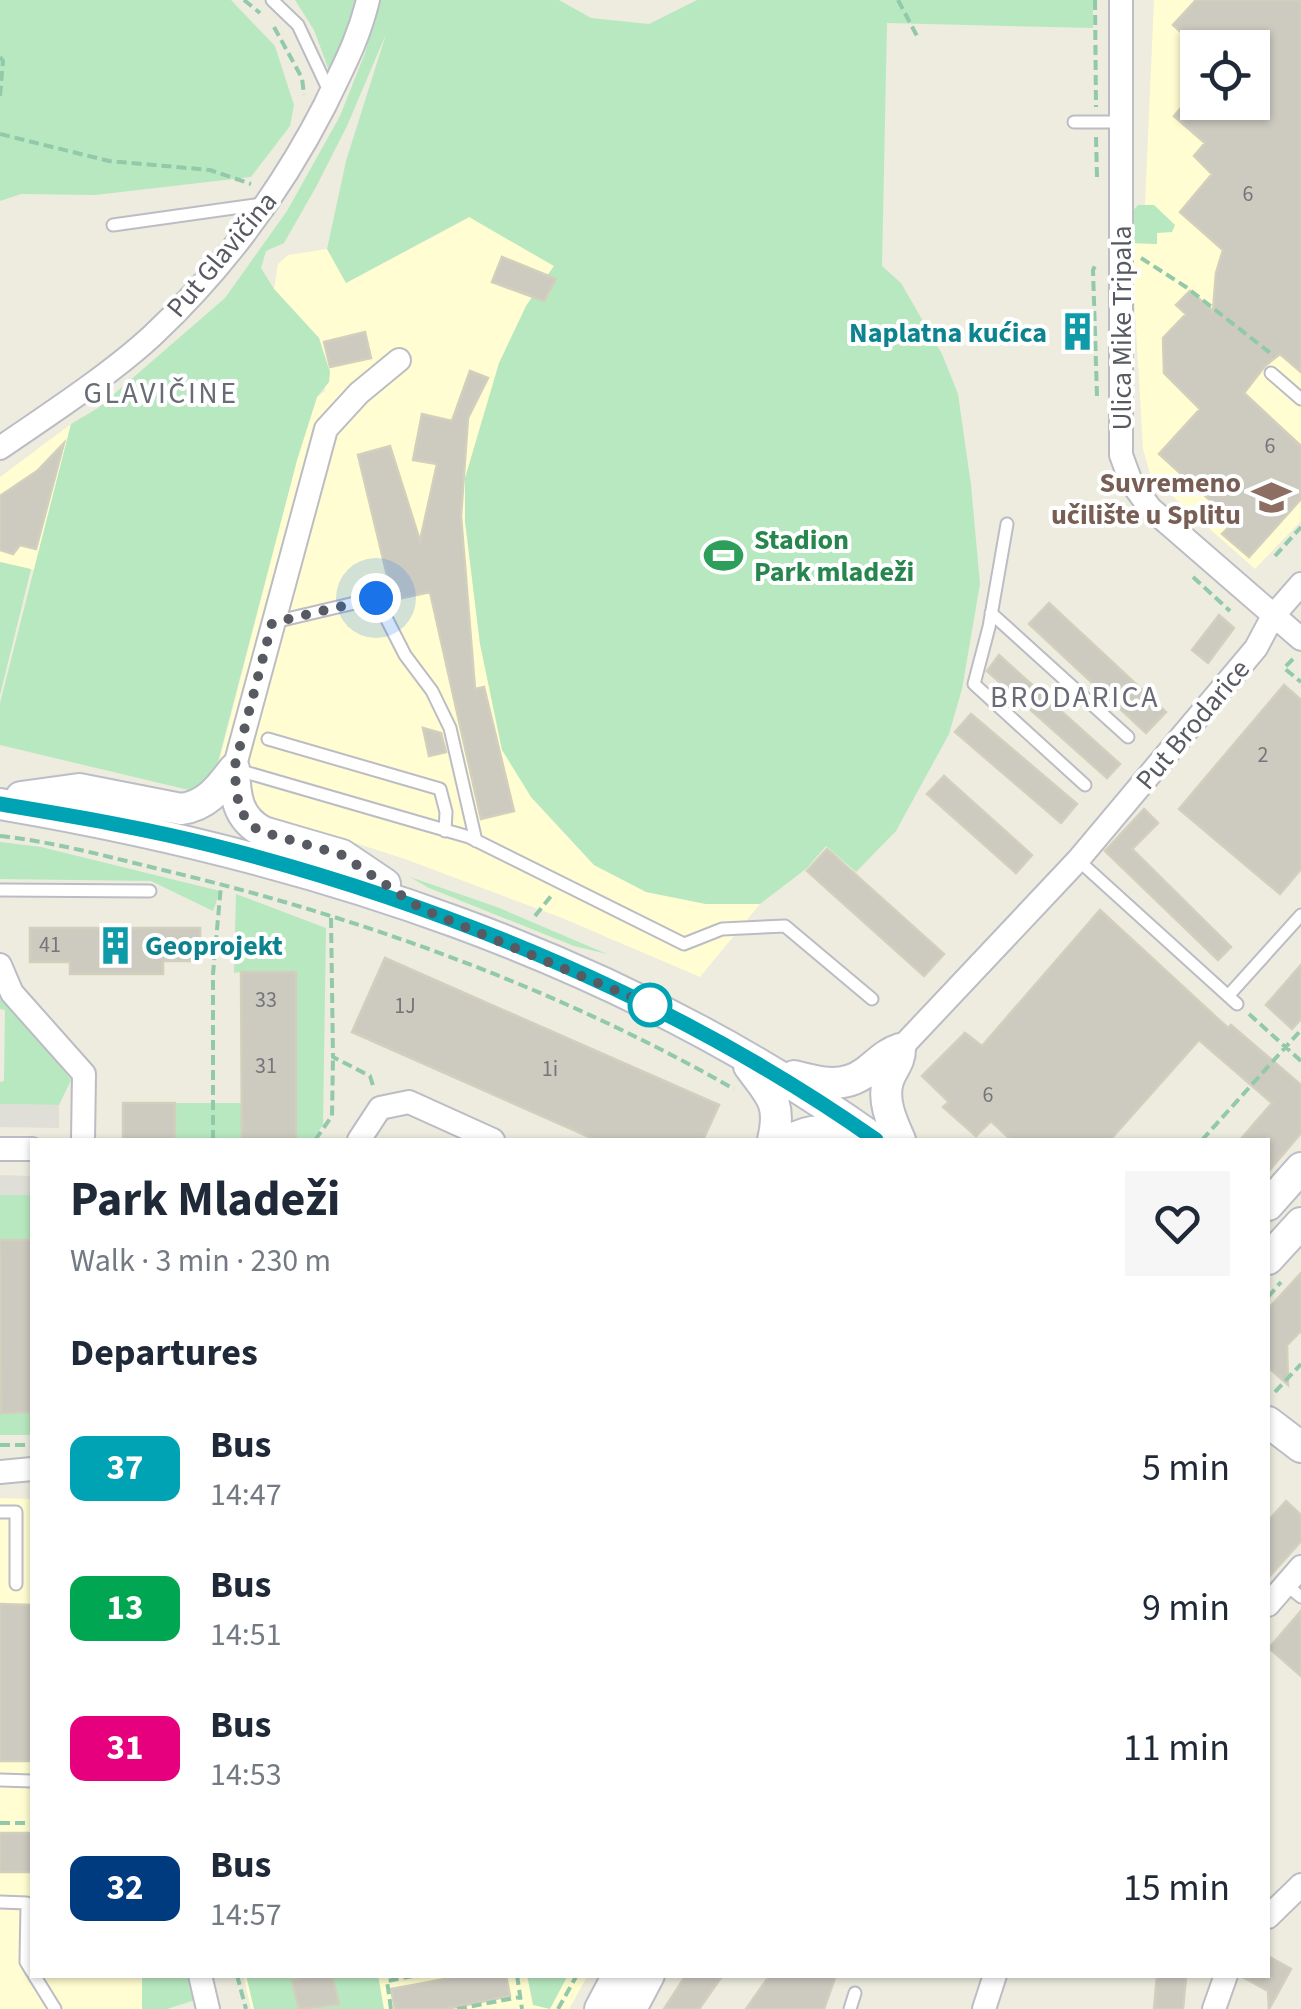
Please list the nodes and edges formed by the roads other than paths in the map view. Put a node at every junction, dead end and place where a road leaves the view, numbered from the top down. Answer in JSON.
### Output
{"nodes":[{"id":1,"x":272,"y":0,"type":"edge"},
{"id":2,"x":368,"y":0,"type":"edge"},
{"id":3,"x":1120,"y":0,"type":"edge"},
{"id":4,"x":330,"y":93,"type":"junction"},
{"id":5,"x":1074,"y":122,"type":"dead end"},
{"id":6,"x":1121,"y":122,"type":"junction"},
{"id":7,"x":270,"y":198,"type":"junction"},
{"id":8,"x":113,"y":225,"type":"dead end"},
{"id":9,"x":398,"y":360,"type":"dead end"},
{"id":10,"x":1271,"y":372,"type":"dead end"},
{"id":11,"x":1301,"y":399,"type":"edge"},
{"id":12,"x":0,"y":448,"type":"edge"},
{"id":13,"x":1007,"y":524,"type":"dead end"},
{"id":14,"x":1301,"y":584,"type":"edge"},
{"id":15,"x":991,"y":613,"type":"junction"},
{"id":16,"x":1274,"y":616,"type":"junction"},
{"id":17,"x":272,"y":623,"type":"junction"},
{"id":18,"x":1298,"y":647,"type":"edge"},
{"id":19,"x":1128,"y":737,"type":"dead end"},
{"id":20,"x":268,"y":739,"type":"dead end"},
{"id":21,"x":234,"y":769,"type":"junction"},
{"id":22,"x":1085,"y":786,"type":"dead end"},
{"id":23,"x":0,"y":802,"type":"edge"},
{"id":24,"x":445,"y":831,"type":"junction"},
{"id":25,"x":476,"y":841,"type":"junction"},
{"id":26,"x":1078,"y":860,"type":"junction"},
{"id":27,"x":0,"y":890,"type":"edge"},
{"id":28,"x":150,"y":890,"type":"dead end"},
{"id":29,"x":420,"y":908,"type":"junction"},
{"id":30,"x":1301,"y":915,"type":"edge"},
{"id":31,"x":0,"y":965,"type":"edge"},
{"id":32,"x":872,"y":998,"type":"dead end"},
{"id":33,"x":735,"y":1048,"type":"junction"},
{"id":34,"x":900,"y":1049,"type":"junction"},
{"id":35,"x":772,"y":1071,"type":"junction"},
{"id":36,"x":83,"y":1138,"type":"edge"},
{"id":37,"x":361,"y":1138,"type":"edge"},
{"id":38,"x":488,"y":1138,"type":"edge"},
{"id":39,"x":774,"y":1138,"type":"edge"},
{"id":40,"x":793,"y":1138,"type":"edge"},
{"id":41,"x":870,"y":1138,"type":"edge"},
{"id":42,"x":880,"y":1138,"type":"edge"},
{"id":43,"x":883,"y":1138,"type":"edge"},
{"id":44,"x":0,"y":1149,"type":"edge"},
{"id":45,"x":30,"y":1149,"type":"edge"},
{"id":46,"x":1301,"y":1168,"type":"edge"},
{"id":47,"x":1270,"y":1203,"type":"edge"},
{"id":48,"x":1301,"y":1222,"type":"edge"},
{"id":49,"x":1270,"y":1257,"type":"edge"},
{"id":50,"x":1270,"y":1424,"type":"edge"},
{"id":51,"x":1301,"y":1447,"type":"edge"},
{"id":52,"x":30,"y":1470,"type":"edge"},
{"id":53,"x":0,"y":1472,"type":"edge"},
{"id":54,"x":0,"y":1512,"type":"edge"},
{"id":55,"x":1296,"y":1583,"type":"edge"},
{"id":56,"x":16,"y":1584,"type":"dead end"},
{"id":57,"x":1270,"y":1603,"type":"edge"},
{"id":58,"x":0,"y":1780,"type":"edge"},
{"id":59,"x":30,"y":1780,"type":"edge"},
{"id":60,"x":1301,"y":1885,"type":"edge"},
{"id":61,"x":0,"y":1902,"type":"edge"},
{"id":62,"x":1270,"y":1915,"type":"edge"},
{"id":63,"x":30,"y":1969,"type":"edge"},
{"id":64,"x":36,"y":1978,"type":"edge"},
{"id":65,"x":201,"y":1978,"type":"edge"},
{"id":66,"x":616,"y":1978,"type":"edge"},
{"id":67,"x":646,"y":1978,"type":"edge"},
{"id":68,"x":993,"y":1978,"type":"edge"},
{"id":69,"x":1225,"y":1978,"type":"edge"},
{"id":70,"x":855,"y":1993,"type":"dead end"},
{"id":71,"x":55,"y":2009,"type":"edge"},
{"id":72,"x":208,"y":2009,"type":"edge"},
{"id":73,"x":600,"y":2009,"type":"edge"},
{"id":74,"x":631,"y":2009,"type":"edge"},
{"id":75,"x":850,"y":2009,"type":"edge"},
{"id":76,"x":984,"y":2009,"type":"edge"},
{"id":77,"x":1214,"y":2009,"type":"edge"}],
"edges":[{"from":1,"to":4,"type":"lane"},
{"from":2,"to":4,"type":"street","name":"Put Glavičina"},
{"from":3,"to":6,"type":"street","name":"Ulica Mike Tripala"},
{"from":4,"to":7,"type":"street","name":"Put Glavičina"},
{"from":5,"to":6,"type":"lane"},
{"from":6,"to":16,"type":"street","name":"Ulica Mike Tripala"},
{"from":7,"to":8,"type":"lane"},
{"from":7,"to":12,"type":"street","name":"Put Glavičina"},
{"from":9,"to":17,"type":"street"},
{"from":10,"to":11,"type":"lane"},
{"from":13,"to":15,"type":"lane"},
{"from":14,"to":16,"type":"street","name":"Put Brodarice"},
{"from":15,"to":19,"type":"lane"},
{"from":15,"to":22,"type":"lane"},
{"from":16,"to":18,"type":"street","name":"Ulica Mike Tripala"},
{"from":16,"to":26,"type":"street","name":"Put Brodarice"},
{"from":17,"to":21,"type":"street"},
{"from":17,"to":25,"type":"lane"},
{"from":20,"to":24,"type":"lane"},
{"from":21,"to":23,"type":"main road"},
{"from":21,"to":24,"type":"lane"},
{"from":21,"to":29,"type":"main road"},
{"from":23,"to":29,"type":"main road"},
{"from":24,"to":25,"type":"lane"},
{"from":25,"to":32,"type":"lane"},
{"from":26,"to":30,"type":"lane"},
{"from":26,"to":34,"type":"street","name":"Put Brodarice"},
{"from":27,"to":28,"type":"lane"},
{"from":29,"to":33,"type":"main road"},
{"from":31,"to":36,"type":"street"},
{"from":33,"to":35,"type":"main road"},
{"from":33,"to":39,"type":"main road"},
{"from":34,"to":35,"type":"main road"},
{"from":34,"to":43,"type":"main road"},
{"from":35,"to":42,"type":"main road"},
{"from":37,"to":38,"type":"street"},
{"from":40,"to":41,"type":"main road"},
{"from":44,"to":45,"type":"street"},
{"from":46,"to":47,"type":"main road"},
{"from":48,"to":49,"type":"main road"},
{"from":50,"to":51,"type":"main road"},
{"from":52,"to":53,"type":"street"},
{"from":54,"to":56,"type":"lane"},
{"from":55,"to":57,"type":"street"},
{"from":58,"to":59,"type":"lane"},
{"from":60,"to":62,"type":"street"},
{"from":61,"to":63,"type":"lane"},
{"from":64,"to":71,"type":"lane"},
{"from":65,"to":72,"type":"street"},
{"from":66,"to":73,"type":"main road"},
{"from":67,"to":74,"type":"main road"},
{"from":68,"to":76,"type":"street"},
{"from":69,"to":77,"type":"street"},
{"from":70,"to":75,"type":"lane"}]}
